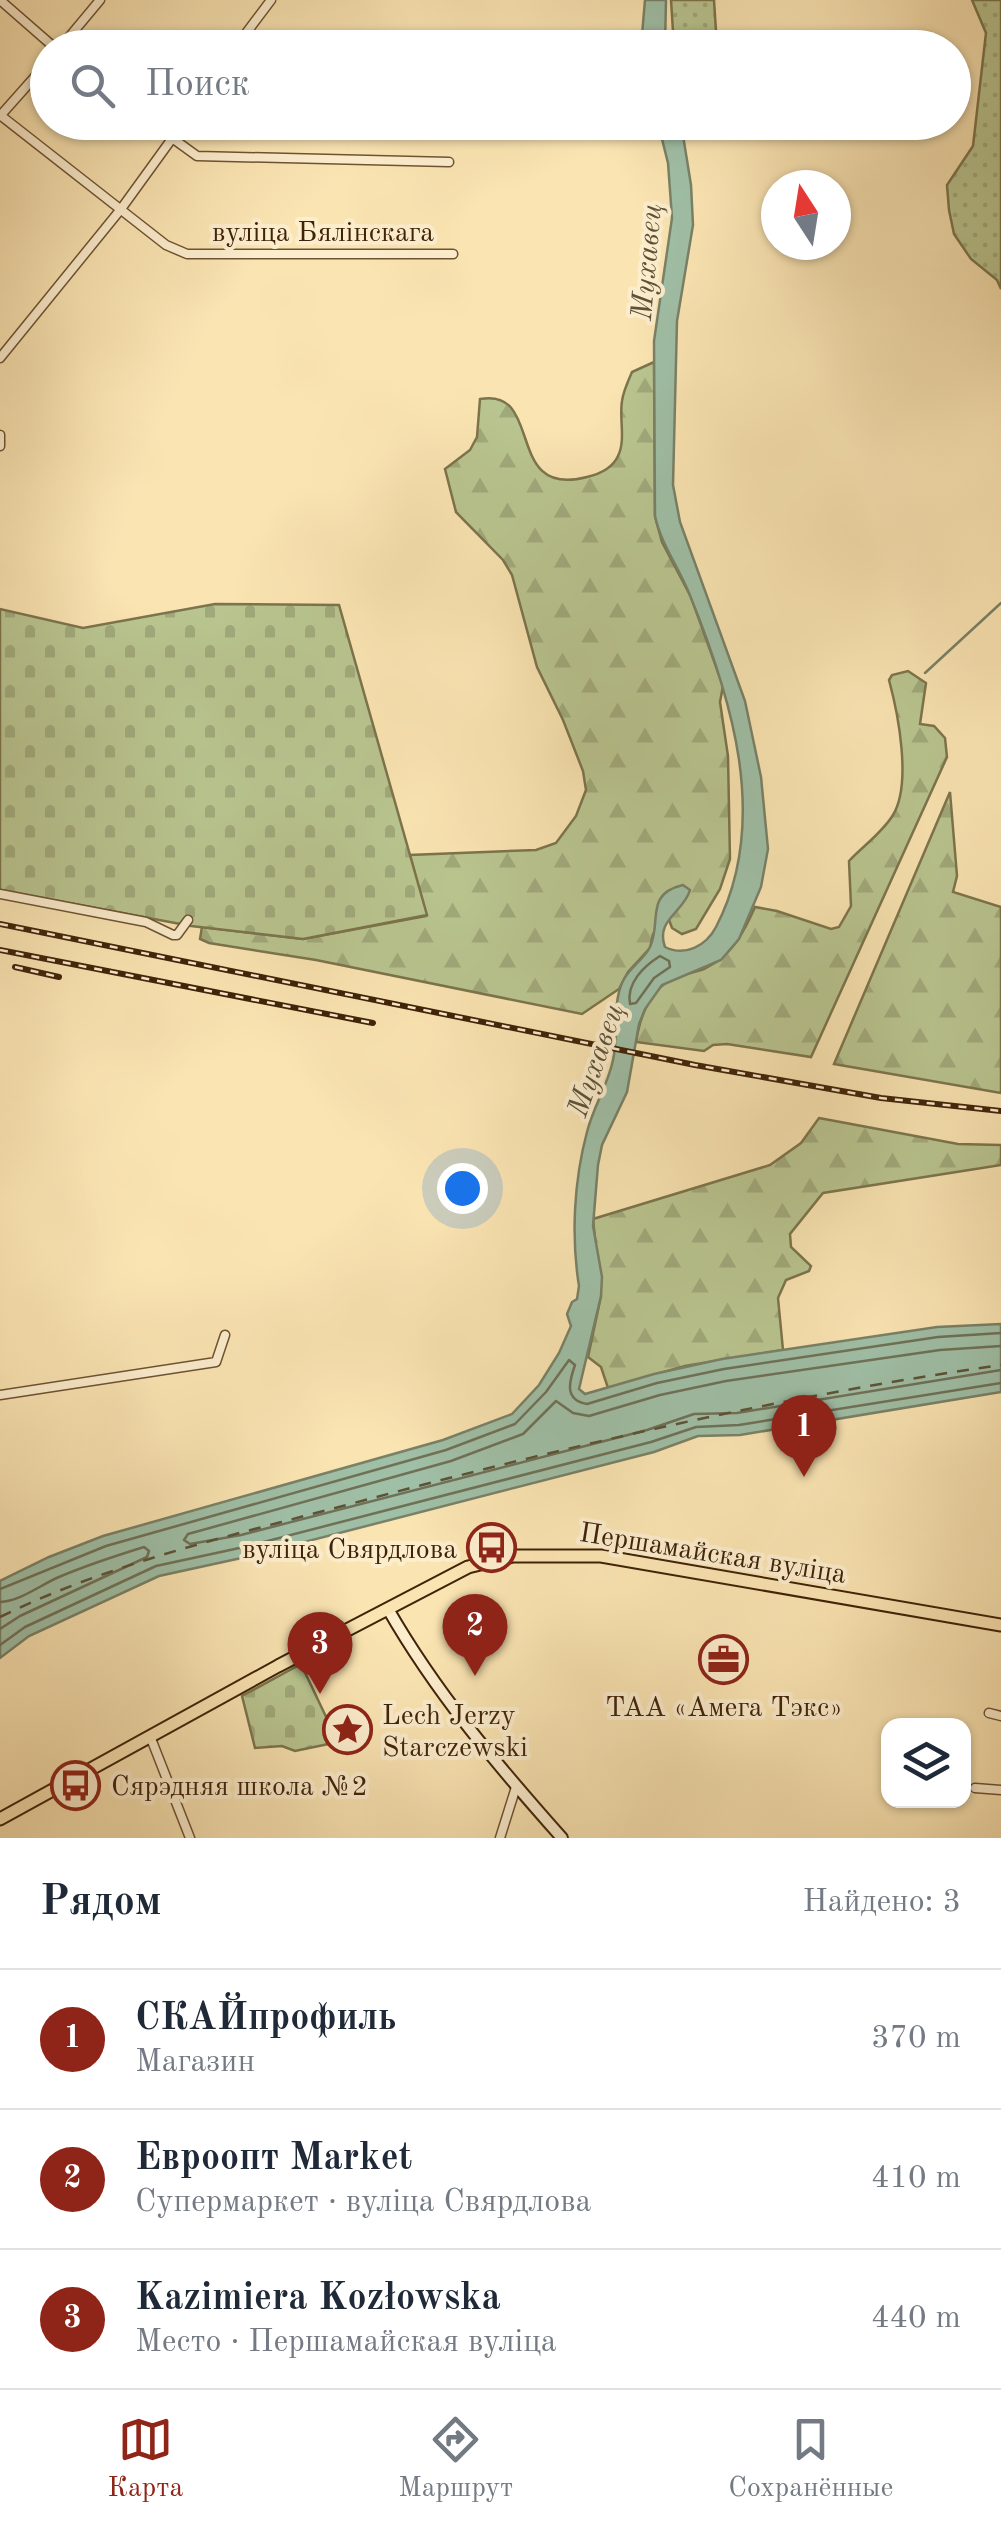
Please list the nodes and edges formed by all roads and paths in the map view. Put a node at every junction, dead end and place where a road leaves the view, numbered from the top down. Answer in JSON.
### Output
{"nodes":[{"id":1,"x":0,"y":0,"type":"edge"},
{"id":2,"x":100,"y":0,"type":"edge"},
{"id":3,"x":271,"y":0,"type":"edge"},
{"id":4,"x":36,"y":30,"type":"edge"},
{"id":5,"x":74,"y":30,"type":"edge"},
{"id":6,"x":248,"y":30,"type":"edge"},
{"id":7,"x":30,"y":82,"type":"edge"},
{"id":8,"x":0,"y":116,"type":"edge"},
{"id":9,"x":30,"y":139,"type":"edge"},
{"id":10,"x":31,"y":140,"type":"edge"},
{"id":11,"x":172,"y":140,"type":"joint"},
{"id":12,"x":449,"y":162,"type":"dead end"},
{"id":13,"x":121,"y":209,"type":"junction"},
{"id":14,"x":453,"y":254,"type":"dead end"},
{"id":15,"x":0,"y":358,"type":"edge"},
{"id":16,"x":0,"y":435,"type":"edge"},
{"id":17,"x":0,"y":446,"type":"edge"},
{"id":18,"x":0,"y":894,"type":"edge"},
{"id":19,"x":188,"y":920,"type":"dead end"},
{"id":20,"x":225,"y":1335,"type":"dead end"},
{"id":21,"x":0,"y":1394,"type":"edge"},
{"id":22,"x":388,"y":1610,"type":"junction"},
{"id":23,"x":1001,"y":1625,"type":"edge"},
{"id":24,"x":989,"y":1714,"type":"dead end"},
{"id":25,"x":1001,"y":1716,"type":"edge"},
{"id":26,"x":150,"y":1736,"type":"junction"},
{"id":27,"x":516,"y":1787,"type":"junction"},
{"id":28,"x":975,"y":1788,"type":"dead end"},
{"id":29,"x":1001,"y":1790,"type":"edge"},
{"id":30,"x":0,"y":1819,"type":"edge"},
{"id":31,"x":190,"y":1838,"type":"edge"},
{"id":32,"x":500,"y":1838,"type":"edge"},
{"id":33,"x":562,"y":1838,"type":"edge"}],
"edges":[{"from":1,"to":4,"type":"street"},
{"from":2,"to":5,"type":"street"},
{"from":3,"to":6,"type":"street"},
{"from":7,"to":8,"type":"street"},
{"from":8,"to":9,"type":"street","name":"вуліца Бялінскага"},
{"from":10,"to":13,"type":"street","name":"вуліца Бялінскага"},
{"from":11,"to":12,"type":"street"},
{"from":11,"to":13,"type":"street"},
{"from":13,"to":14,"type":"street","name":"вуліца Бялінскага"},
{"from":13,"to":15,"type":"street"},
{"from":16,"to":17,"type":"street"},
{"from":18,"to":19,"type":"street"},
{"from":20,"to":21,"type":"street"},
{"from":22,"to":23,"type":"main road","name":"Першамайская вуліца"},
{"from":22,"to":26,"type":"main road","name":"Першамайская вуліца"},
{"from":22,"to":27,"type":"main road"},
{"from":24,"to":25,"type":"street"},
{"from":26,"to":30,"type":"main road","name":"Першамайская вуліца"},
{"from":26,"to":31,"type":"street"},
{"from":27,"to":32,"type":"street"},
{"from":27,"to":33,"type":"main road"},
{"from":28,"to":29,"type":"street"}]}
